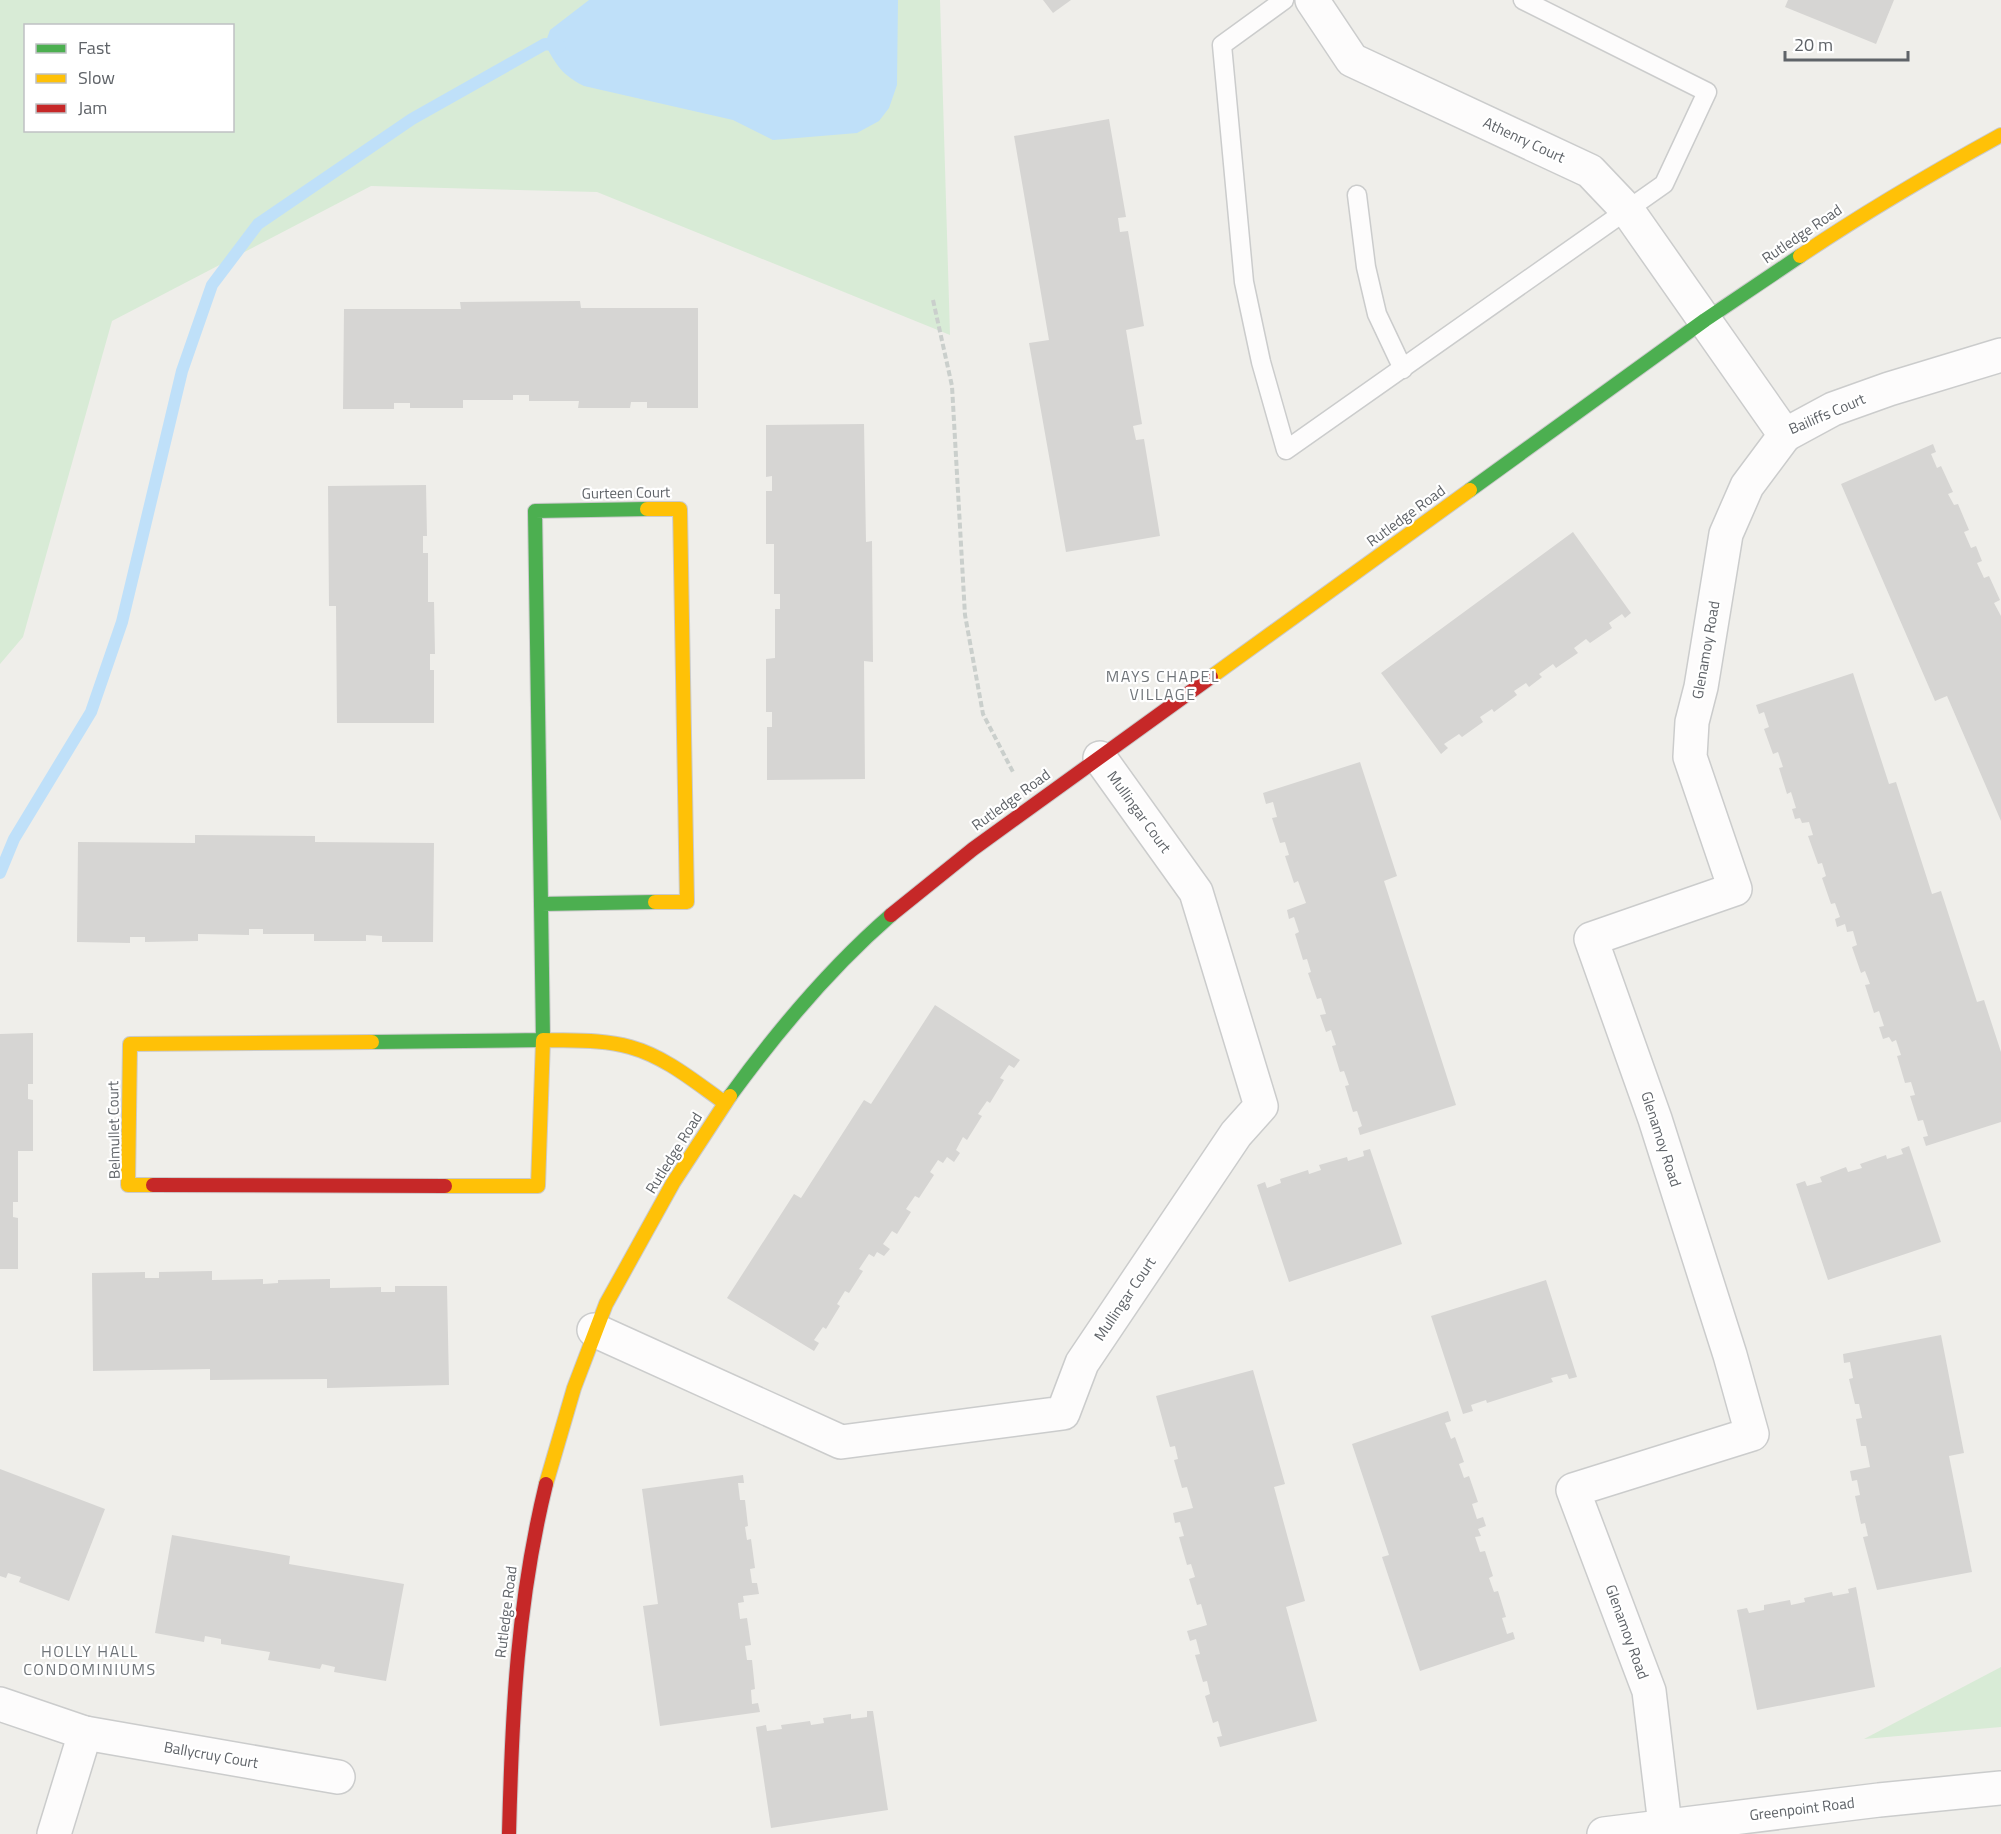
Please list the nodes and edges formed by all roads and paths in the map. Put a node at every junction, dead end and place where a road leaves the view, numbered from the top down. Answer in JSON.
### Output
{"nodes":[{"id":1,"x":1284,"y":0,"type":"edge"},
{"id":2,"x":1312,"y":0,"type":"edge"},
{"id":3,"x":1523,"y":0,"type":"edge"},
{"id":4,"x":2001,"y":135,"type":"edge"},
{"id":5,"x":1357,"y":195,"type":"dead end"},
{"id":6,"x":1628,"y":211,"type":"junction"},
{"id":7,"x":933,"y":300,"type":"dead end"},
{"id":8,"x":1705,"y":320,"type":"junction"},
{"id":9,"x":2001,"y":355,"type":"edge"},
{"id":10,"x":1402,"y":369,"type":"junction"},
{"id":11,"x":1785,"y":435,"type":"junction"},
{"id":12,"x":1100,"y":758,"type":"junction"},
{"id":13,"x":1033,"y":805,"type":"junction"},
{"id":14,"x":541,"y":904,"type":"junction"},
{"id":15,"x":543,"y":1040,"type":"junction"},
{"id":16,"x":725,"y":1103,"type":"junction"},
{"id":17,"x":594,"y":1330,"type":"junction"},
{"id":18,"x":0,"y":1704,"type":"edge"},
{"id":19,"x":85,"y":1733,"type":"junction"},
{"id":20,"x":338,"y":1777,"type":"dead end"},
{"id":21,"x":2001,"y":1788,"type":"edge"},
{"id":22,"x":1665,"y":1825,"type":"junction"},
{"id":23,"x":54,"y":1834,"type":"edge"},
{"id":24,"x":509,"y":1834,"type":"edge"},
{"id":25,"x":1604,"y":1834,"type":"edge"}],
"edges":[{"from":1,"to":10,"type":"lane"},
{"from":2,"to":6,"type":"street","name":"Athenry Court"},
{"from":3,"to":6,"type":"lane"},
{"from":4,"to":8,"type":"street","name":"Rutledge Road"},
{"from":5,"to":10,"type":"lane"},
{"from":6,"to":8,"type":"street","name":"Athenry Court"},
{"from":6,"to":10,"type":"lane"},
{"from":7,"to":13,"type":"path"},
{"from":8,"to":11,"type":"street","name":"Bailiffs Court"},
{"from":8,"to":12,"type":"street","name":"Rutledge Road"},
{"from":9,"to":11,"type":"street","name":"Bailiffs Court"},
{"from":11,"to":22,"type":"street","name":"Glenamoy Road"},
{"from":12,"to":13,"type":"street","name":"Rutledge Road"},
{"from":12,"to":17,"type":"street","name":"Mullingar Court"},
{"from":13,"to":16,"type":"street","name":"Rutledge Road"},
{"from":14,"to":14,"type":"street","name":"Gurteen Court"},
{"from":14,"to":15,"type":"street","name":"Gurteen Court"},
{"from":15,"to":15,"type":"street","name":"Belmullet Court"},
{"from":15,"to":16,"type":"street","name":"Belmullet Court"},
{"from":16,"to":17,"type":"street","name":"Rutledge Road"},
{"from":17,"to":24,"type":"street","name":"Rutledge Road"},
{"from":18,"to":19,"type":"street","name":"Ballycruy Court"},
{"from":19,"to":20,"type":"street","name":"Ballycruy Court"},
{"from":19,"to":23,"type":"street"},
{"from":21,"to":22,"type":"street","name":"Greenpoint Road"},
{"from":22,"to":25,"type":"street","name":"Greenpoint Road"}]}
